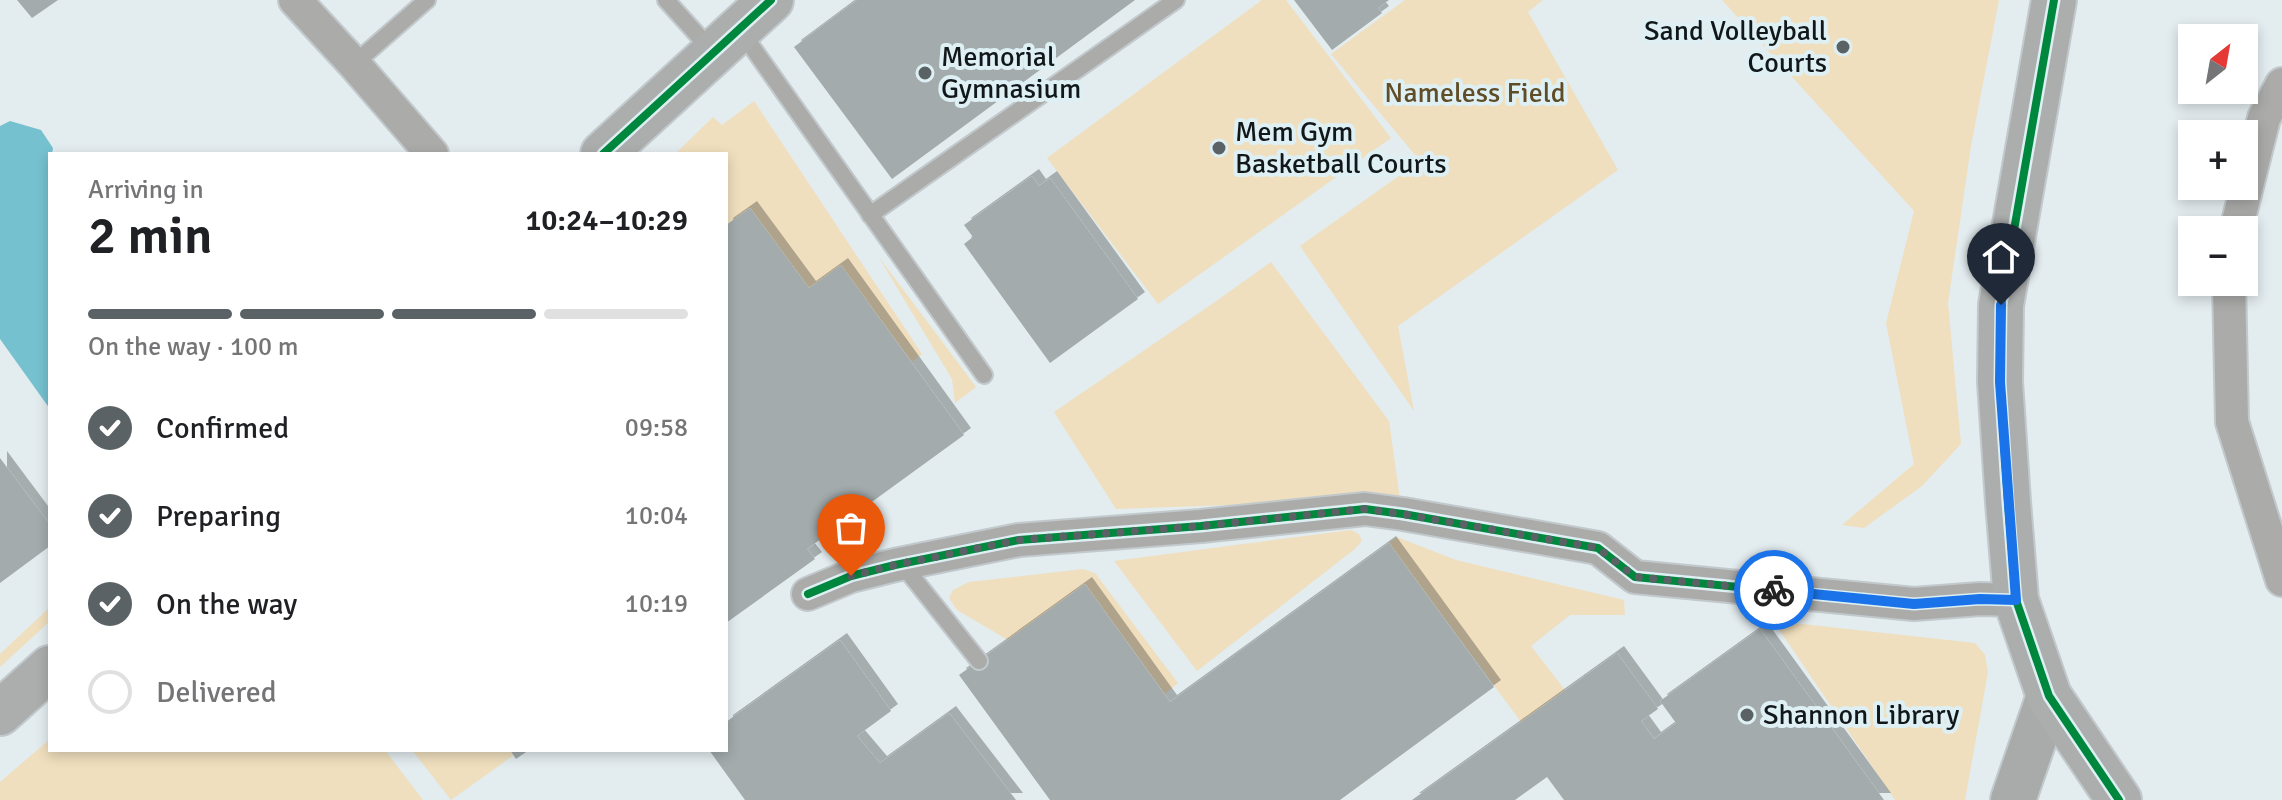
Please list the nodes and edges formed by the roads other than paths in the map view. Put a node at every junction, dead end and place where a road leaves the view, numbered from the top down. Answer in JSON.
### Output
{"nodes":[{"id":1,"x":295,"y":0,"type":"edge"},
{"id":2,"x":427,"y":0,"type":"edge"},
{"id":3,"x":666,"y":0,"type":"edge"},
{"id":4,"x":1176,"y":0,"type":"edge"},
{"id":5,"x":2054,"y":0,"type":"edge"},
{"id":6,"x":741,"y":27,"type":"edge"},
{"id":7,"x":354,"y":64,"type":"junction"},
{"id":8,"x":2282,"y":84,"type":"edge"},
{"id":9,"x":430,"y":152,"type":"edge"},
{"id":10,"x":605,"y":152,"type":"edge"},
{"id":11,"x":870,"y":215,"type":"junction"},
{"id":12,"x":2240,"y":216,"type":"edge"},
{"id":13,"x":2229,"y":296,"type":"edge"},
{"id":14,"x":984,"y":375,"type":"dead end"},
{"id":15,"x":902,"y":564,"type":"junction"},
{"id":16,"x":2282,"y":580,"type":"edge"},
{"id":17,"x":808,"y":594,"type":"dead end"},
{"id":18,"x":2016,"y":600,"type":"junction"},
{"id":19,"x":979,"y":661,"type":"dead end"},
{"id":20,"x":48,"y":670,"type":"edge"},
{"id":21,"x":2049,"y":696,"type":"junction"},
{"id":22,"x":0,"y":713,"type":"edge"},
{"id":23,"x":2013,"y":800,"type":"edge"},
{"id":24,"x":2119,"y":800,"type":"edge"}],
"edges":[{"from":1,"to":7,"type":"street"},
{"from":2,"to":7,"type":"lane"},
{"from":3,"to":6,"type":"lane"},
{"from":4,"to":11,"type":"lane"},
{"from":5,"to":18,"type":"main road"},
{"from":6,"to":10,"type":"main road"},
{"from":6,"to":11,"type":"lane"},
{"from":7,"to":9,"type":"street"},
{"from":8,"to":12,"type":"street"},
{"from":11,"to":14,"type":"lane"},
{"from":13,"to":16,"type":"street"},
{"from":15,"to":17,"type":"street"},
{"from":15,"to":18,"type":"street"},
{"from":15,"to":19,"type":"lane"},
{"from":18,"to":21,"type":"main road"},
{"from":20,"to":22,"type":"main road"},
{"from":21,"to":23,"type":"street"},
{"from":21,"to":24,"type":"main road"}]}
